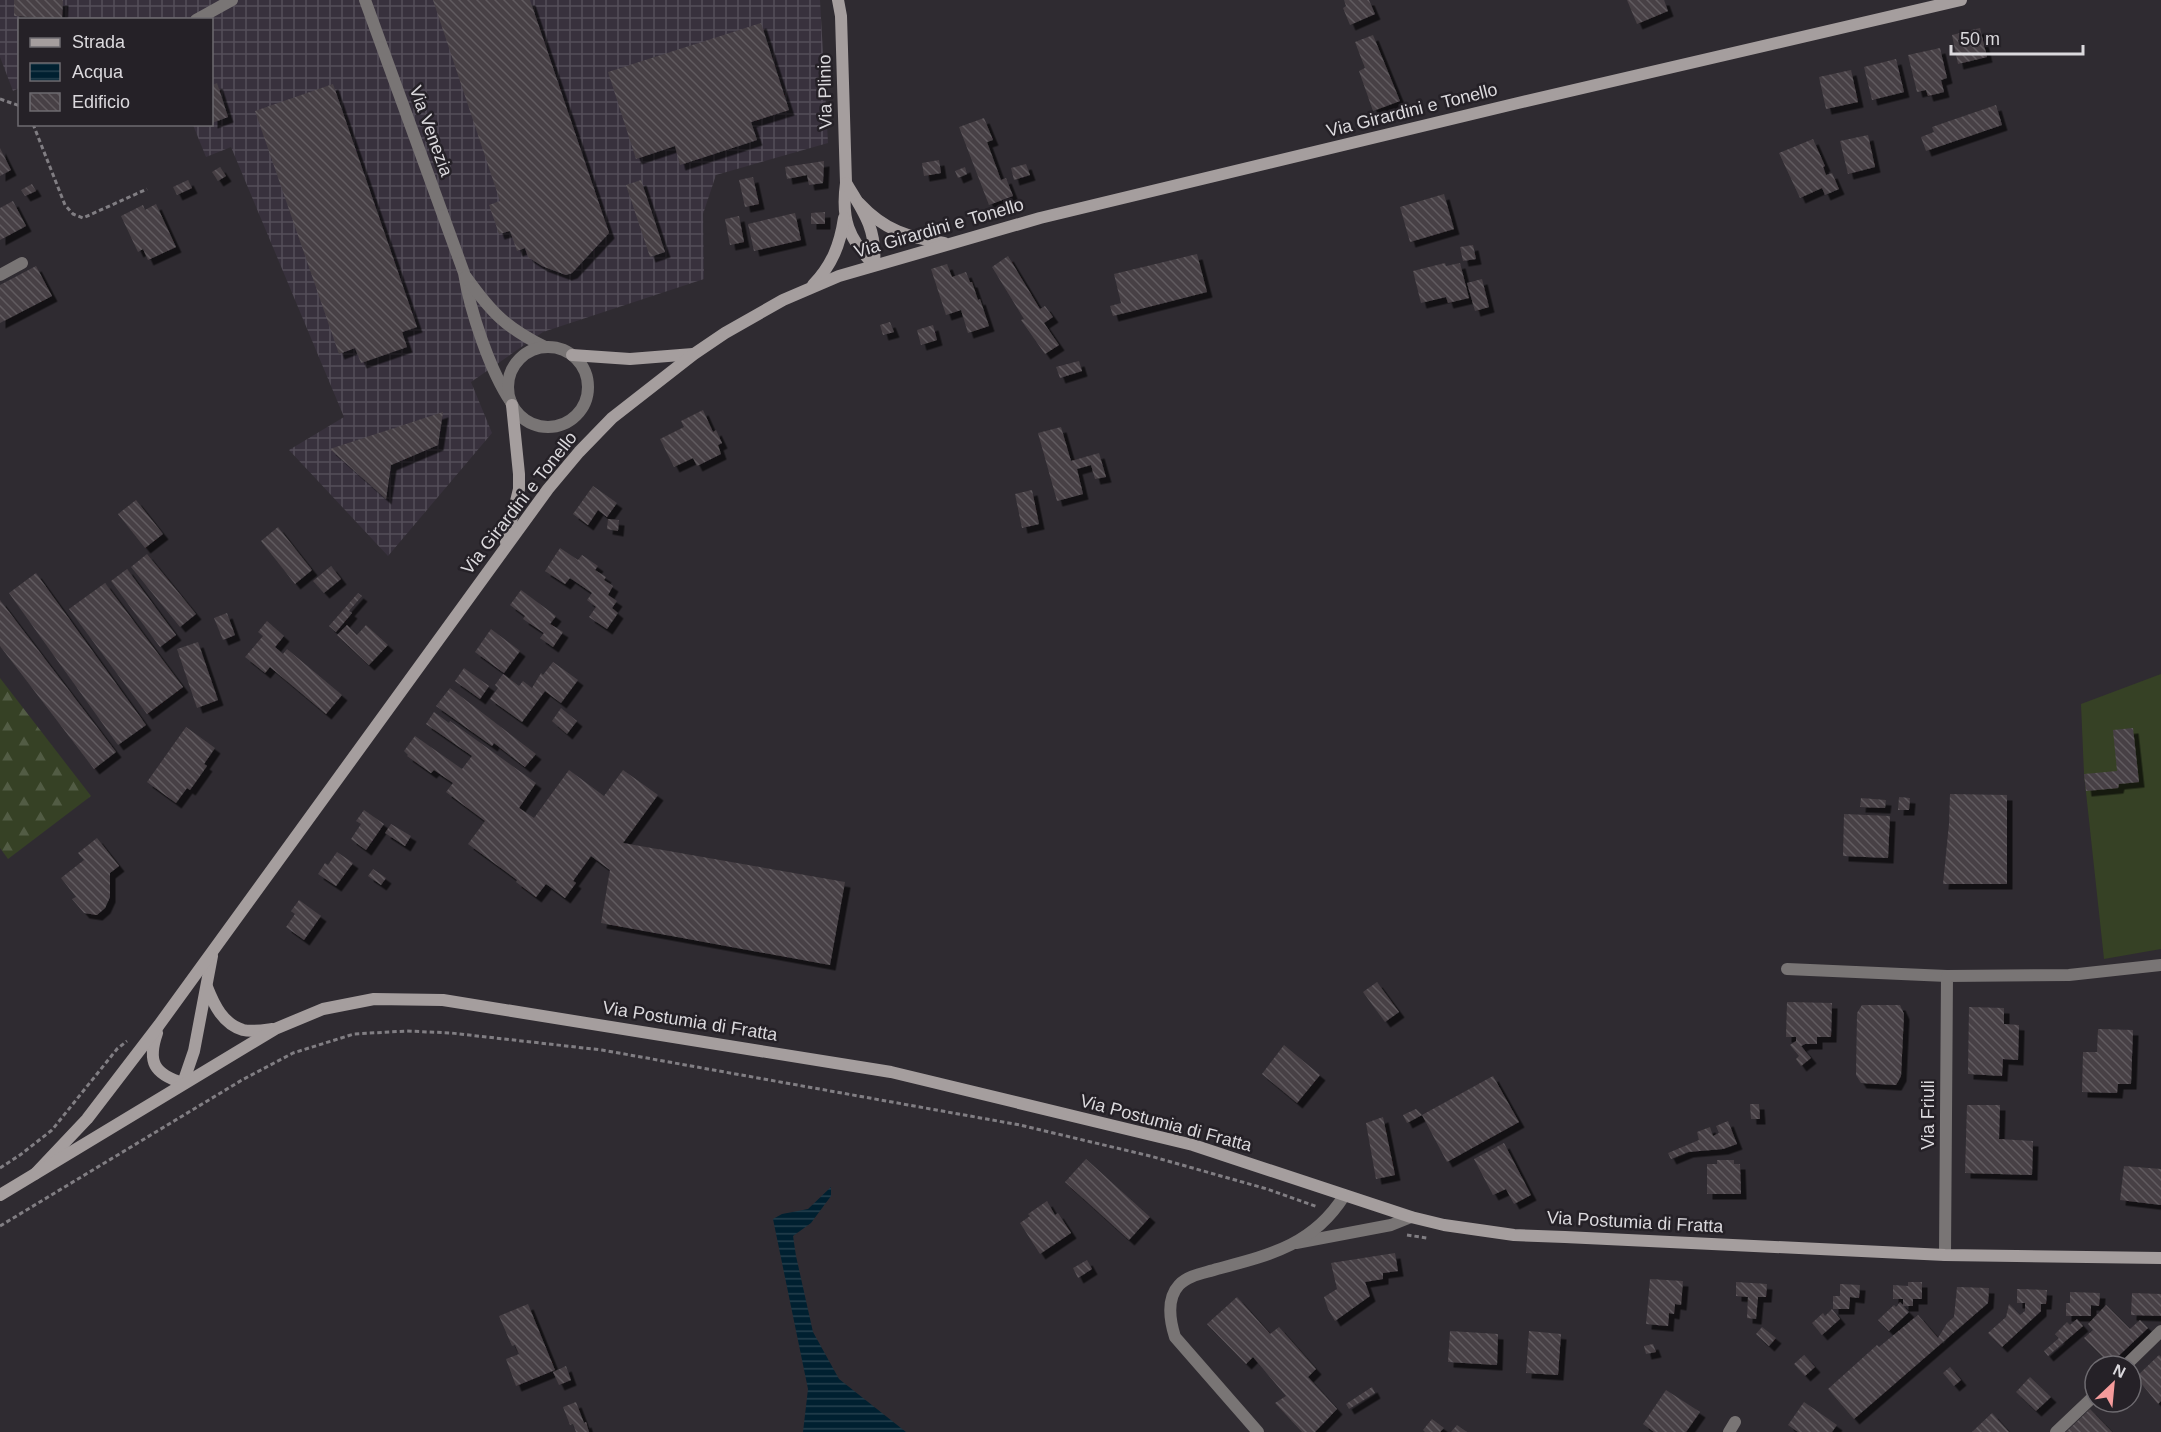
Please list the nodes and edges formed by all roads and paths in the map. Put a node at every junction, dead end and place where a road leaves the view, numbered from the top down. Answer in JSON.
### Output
{"nodes":[{"id":1,"x":232,"y":0,"type":"edge"},
{"id":2,"x":365,"y":0,"type":"edge"},
{"id":3,"x":838,"y":0,"type":"edge"},
{"id":4,"x":1961,"y":0,"type":"edge"},
{"id":5,"x":200,"y":18,"type":"edge"},
{"id":6,"x":0,"y":99,"type":"edge"},
{"id":7,"x":18,"y":105,"type":"edge"},
{"id":8,"x":34,"y":126,"type":"edge"},
{"id":9,"x":846,"y":183,"type":"junction"},
{"id":10,"x":147,"y":189,"type":"dead end"},
{"id":11,"x":859,"y":203,"type":"junction"},
{"id":12,"x":845,"y":217,"type":"junction"},
{"id":13,"x":949,"y":244,"type":"junction"},
{"id":14,"x":22,"y":263,"type":"dead end"},
{"id":15,"x":874,"y":265,"type":"junction"},
{"id":16,"x":464,"y":273,"type":"junction"},
{"id":17,"x":0,"y":275,"type":"edge"},
{"id":18,"x":809,"y":288,"type":"junction"},
{"id":19,"x":545,"y":347,"type":"junction"},
{"id":20,"x":694,"y":354,"type":"junction"},
{"id":21,"x":572,"y":355,"type":"junction"},
{"id":22,"x":512,"y":404,"type":"junction"},
{"id":23,"x":504,"y":549,"type":"junction"},
{"id":24,"x":213,"y":952,"type":"junction"},
{"id":25,"x":2161,"y":965,"type":"edge"},
{"id":26,"x":1787,"y":969,"type":"dead end"},
{"id":27,"x":1947,"y":976,"type":"junction"},
{"id":28,"x":207,"y":986,"type":"junction"},
{"id":29,"x":275,"y":1029,"type":"junction"},
{"id":30,"x":155,"y":1030,"type":"junction"},
{"id":31,"x":183,"y":1083,"type":"junction"},
{"id":32,"x":0,"y":1168,"type":"edge"},
{"id":33,"x":34,"y":1174,"type":"junction"},
{"id":34,"x":0,"y":1194,"type":"edge"},
{"id":35,"x":1344,"y":1196,"type":"junction"},
{"id":36,"x":1334,"y":1213,"type":"junction"},
{"id":37,"x":1411,"y":1217,"type":"junction"},
{"id":38,"x":0,"y":1226,"type":"edge"},
{"id":39,"x":1403,"y":1234,"type":"dead end"},
{"id":40,"x":1435,"y":1239,"type":"dead end"},
{"id":41,"x":1295,"y":1243,"type":"junction"},
{"id":42,"x":1945,"y":1255,"type":"junction"},
{"id":43,"x":2161,"y":1258,"type":"edge"},
{"id":44,"x":2161,"y":1331,"type":"edge"},
{"id":45,"x":2137,"y":1354,"type":"edge"},
{"id":46,"x":2083,"y":1406,"type":"edge"},
{"id":47,"x":1258,"y":1432,"type":"edge"},
{"id":48,"x":2056,"y":1432,"type":"edge"}],
"edges":[{"from":1,"to":5,"type":"street"},
{"from":2,"to":16,"type":"street","name":"Via Venezia"},
{"from":3,"to":9,"type":"main road","name":"Via Plinio"},
{"from":4,"to":13,"type":"main road","name":"Via Girardini e Tonello"},
{"from":6,"to":7,"type":"path"},
{"from":8,"to":10,"type":"path"},
{"from":9,"to":11,"type":"main road"},
{"from":9,"to":12,"type":"main road","name":"Via Plinio"},
{"from":11,"to":13,"type":"main road"},
{"from":11,"to":15,"type":"main road"},
{"from":12,"to":15,"type":"main road","name":"Via Plinio"},
{"from":12,"to":18,"type":"main road"},
{"from":13,"to":15,"type":"main road","name":"Via Girardini e Tonello"},
{"from":14,"to":17,"type":"street"},
{"from":15,"to":18,"type":"main road","name":"Via Girardini e Tonello"},
{"from":16,"to":19,"type":"street","name":"Via Venezia"},
{"from":16,"to":22,"type":"street","name":"Via Venezia"},
{"from":18,"to":20,"type":"main road","name":"Via Girardini e Tonello"},
{"from":19,"to":21,"type":"street"},
{"from":19,"to":22,"type":"street"},
{"from":20,"to":21,"type":"main road"},
{"from":20,"to":23,"type":"main road","name":"Via Girardini e Tonello"},
{"from":21,"to":22,"type":"street"},
{"from":22,"to":23,"type":"main road"},
{"from":23,"to":24,"type":"main road","name":"Via Girardini e Tonello"},
{"from":24,"to":28,"type":"main road","name":"Via Girardini e Tonello"},
{"from":24,"to":30,"type":"main road","name":"Via Girardini e Tonello"},
{"from":25,"to":27,"type":"street"},
{"from":26,"to":27,"type":"street"},
{"from":27,"to":42,"type":"street","name":"Via Friuli"},
{"from":28,"to":29,"type":"main road"},
{"from":28,"to":31,"type":"main road","name":"Via Girardini e Tonello"},
{"from":29,"to":31,"type":"main road","name":"Via Postumia di Fratta"},
{"from":29,"to":35,"type":"main road","name":"Via Postumia di Fratta"},
{"from":30,"to":31,"type":"main road","name":"Via Girardini e Tonello"},
{"from":30,"to":32,"type":"path"},
{"from":30,"to":33,"type":"main road","name":"Via Girardini e Tonello"},
{"from":31,"to":33,"type":"main road","name":"Via Postumia di Fratta"},
{"from":33,"to":34,"type":"main road"},
{"from":35,"to":36,"type":"street"},
{"from":35,"to":37,"type":"main road","name":"Via Postumia di Fratta"},
{"from":36,"to":38,"type":"path"},
{"from":36,"to":41,"type":"street"},
{"from":37,"to":41,"type":"street"},
{"from":37,"to":42,"type":"main road","name":"Via Postumia di Fratta"},
{"from":39,"to":40,"type":"path"},
{"from":41,"to":47,"type":"street"},
{"from":42,"to":43,"type":"main road","name":"Via Postumia di Fratta"},
{"from":44,"to":45,"type":"street"},
{"from":46,"to":48,"type":"street"}]}
